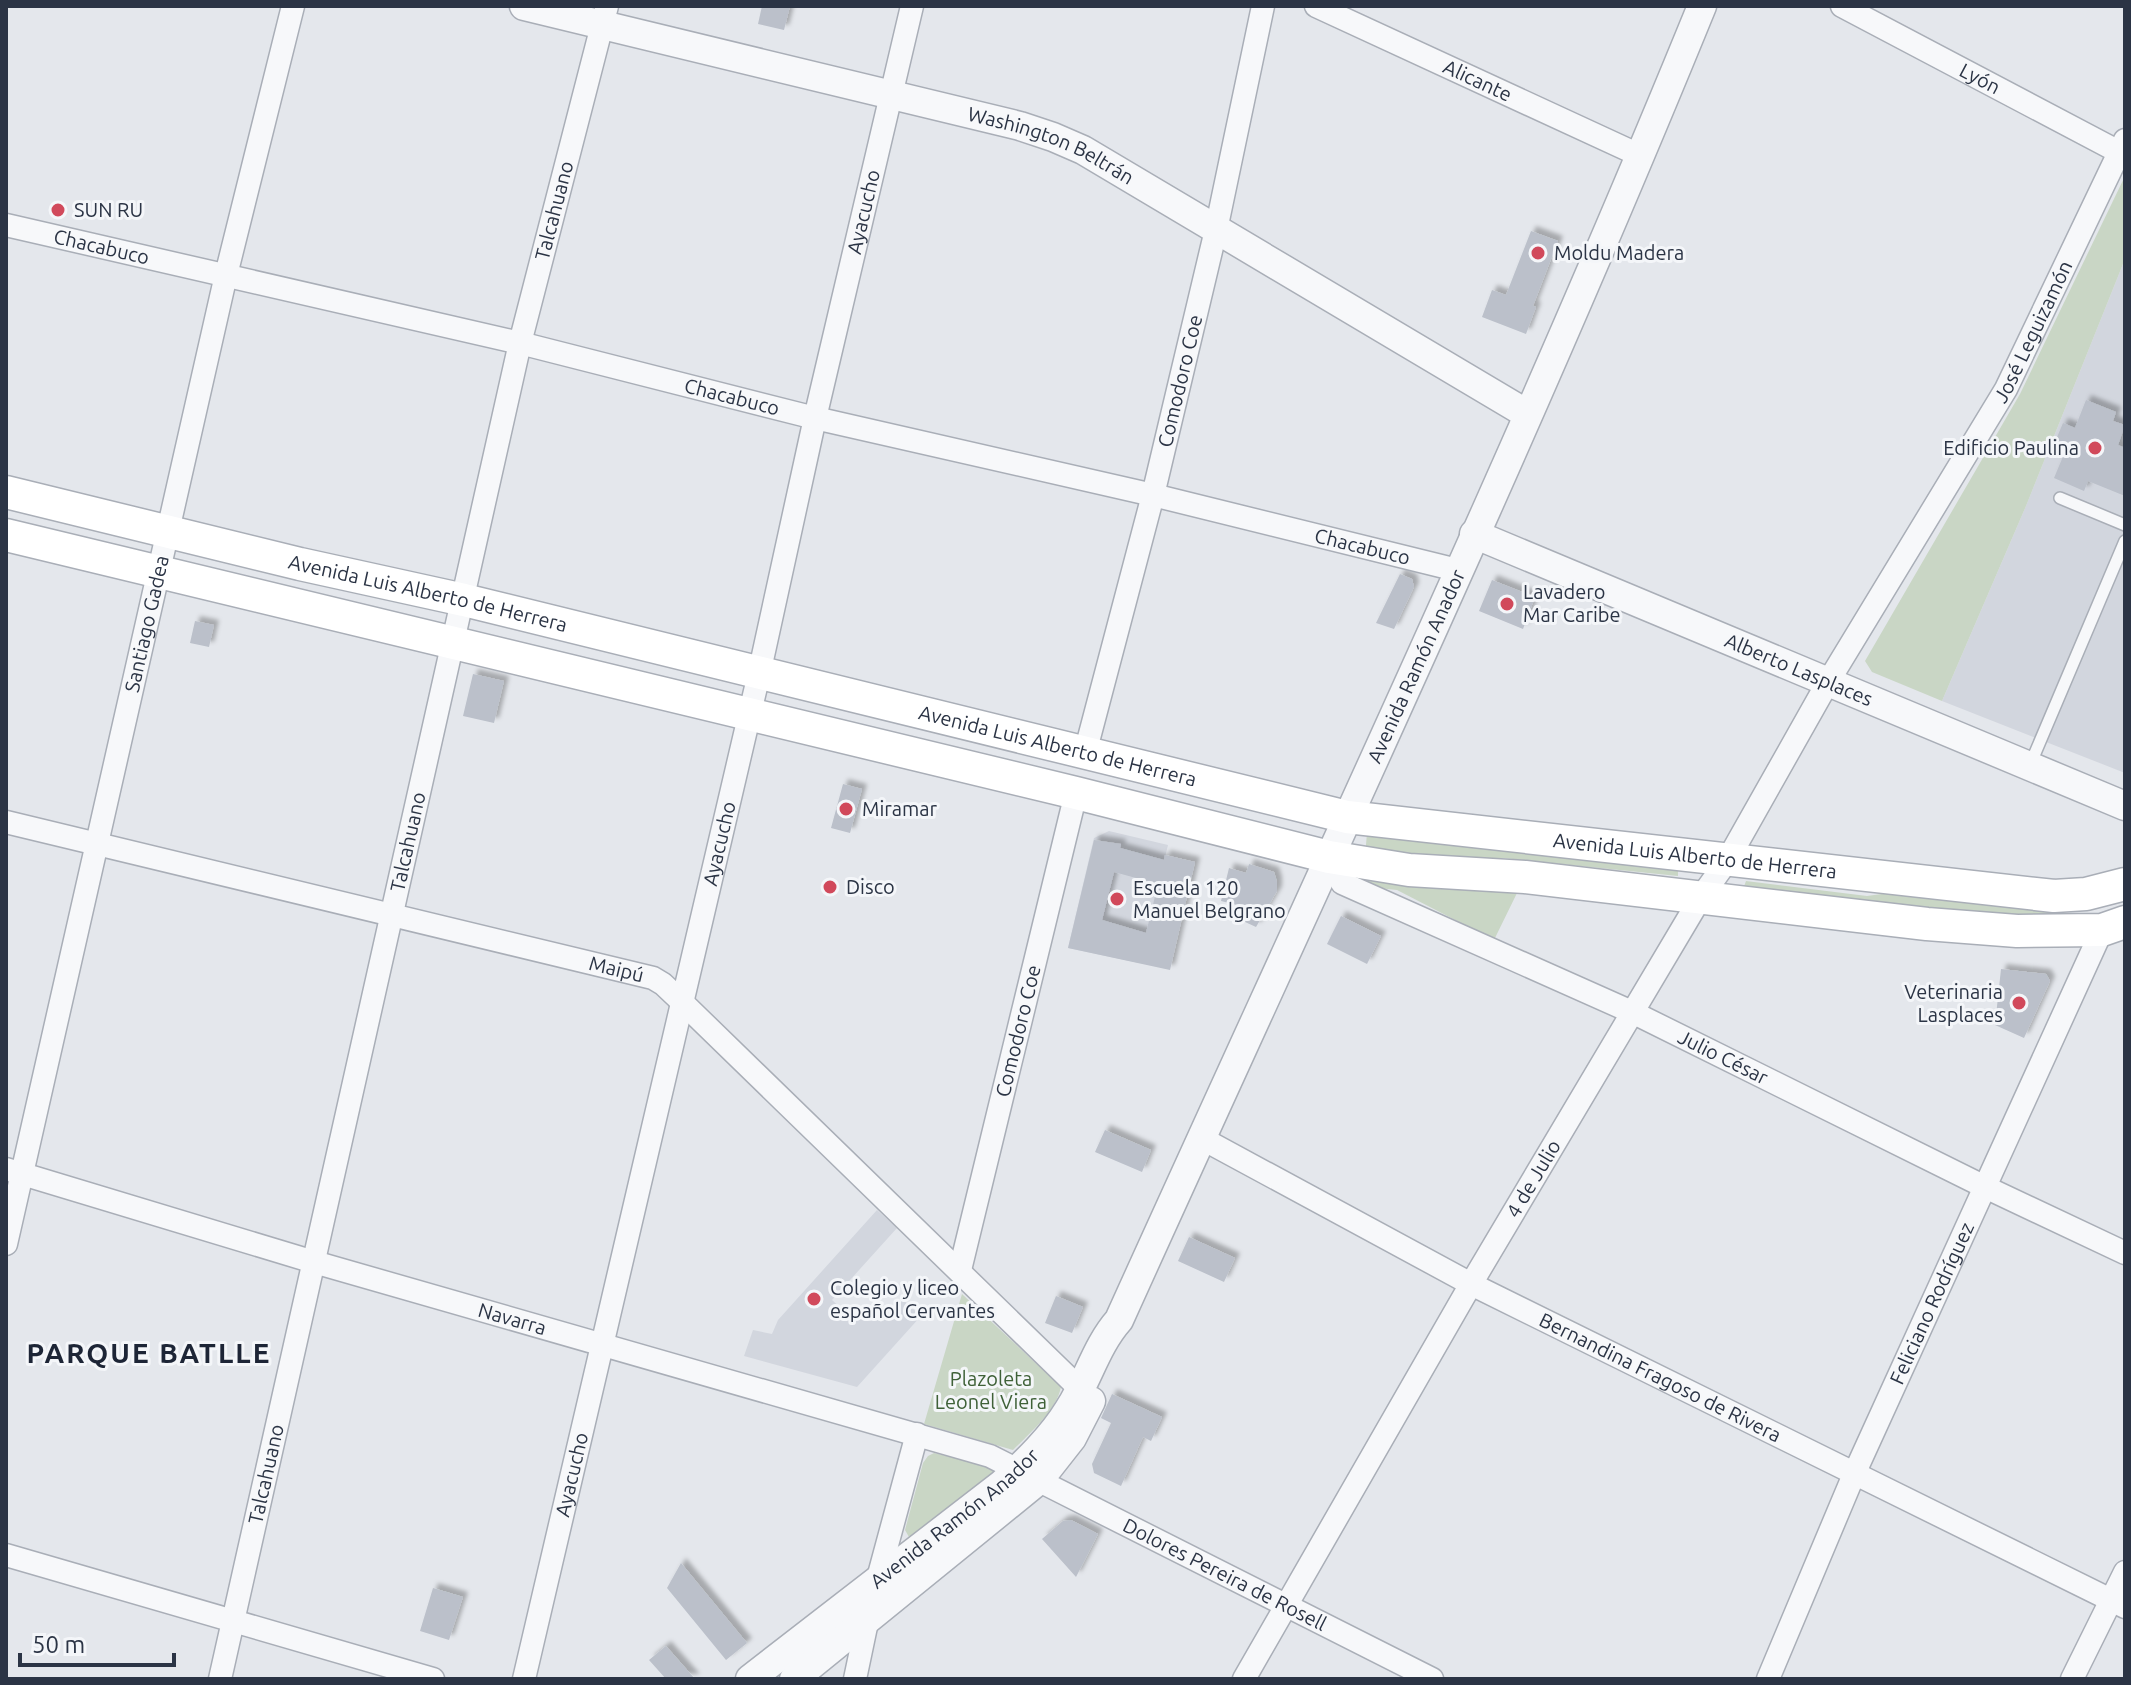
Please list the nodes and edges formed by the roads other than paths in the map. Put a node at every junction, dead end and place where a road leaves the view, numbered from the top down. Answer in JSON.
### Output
{"nodes":[{"id":1,"x":293,"y":6,"type":"edge"},
{"id":2,"x":524,"y":6,"type":"edge"},
{"id":3,"x":912,"y":6,"type":"edge"},
{"id":4,"x":1263,"y":6,"type":"edge"},
{"id":5,"x":1316,"y":6,"type":"edge"},
{"id":6,"x":1702,"y":6,"type":"edge"},
{"id":7,"x":1842,"y":6,"type":"edge"},
{"id":8,"x":604,"y":15,"type":"edge"},
{"id":9,"x":892,"y":96,"type":"junction"},
{"id":10,"x":2122,"y":146,"type":"edge"},
{"id":11,"x":1639,"y":155,"type":"junction"},
{"id":12,"x":6,"y":225,"type":"edge"},
{"id":13,"x":1216,"y":230,"type":"junction"},
{"id":14,"x":226,"y":275,"type":"junction"},
{"id":15,"x":520,"y":343,"type":"junction"},
{"id":16,"x":1527,"y":414,"type":"junction"},
{"id":17,"x":815,"y":418,"type":"junction"},
{"id":18,"x":6,"y":492,"type":"edge"},
{"id":19,"x":1153,"y":495,"type":"junction"},
{"id":20,"x":2060,"y":498,"type":"dead end"},
{"id":21,"x":2125,"y":525,"type":"edge"},
{"id":22,"x":168,"y":531,"type":"junction"},
{"id":23,"x":1474,"y":534,"type":"junction"},
{"id":24,"x":6,"y":535,"type":"edge"},
{"id":25,"x":2125,"y":541,"type":"edge"},
{"id":26,"x":1457,"y":570,"type":"junction"},
{"id":27,"x":158,"y":571,"type":"junction"},
{"id":28,"x":464,"y":600,"type":"junction"},
{"id":29,"x":453,"y":643,"type":"junction"},
{"id":30,"x":759,"y":674,"type":"junction"},
{"id":31,"x":1828,"y":682,"type":"junction"},
{"id":32,"x":749,"y":714,"type":"junction"},
{"id":33,"x":1085,"y":753,"type":"junction"},
{"id":34,"x":2029,"y":766,"type":"junction"},
{"id":35,"x":1076,"y":793,"type":"junction"},
{"id":36,"x":2125,"y":806,"type":"edge"},
{"id":37,"x":1347,"y":817,"type":"junction"},
{"id":38,"x":6,"y":822,"type":"edge"},
{"id":39,"x":96,"y":842,"type":"junction"},
{"id":40,"x":1329,"y":857,"type":"junction"},
{"id":41,"x":1727,"y":861,"type":"junction"},
{"id":42,"x":2125,"y":884,"type":"edge"},
{"id":43,"x":1701,"y":897,"type":"junction"},
{"id":44,"x":391,"y":913,"type":"junction"},
{"id":45,"x":2114,"y":926,"type":"edge"},
{"id":46,"x":682,"y":1002,"type":"junction"},
{"id":47,"x":1634,"y":1013,"type":"junction"},
{"id":48,"x":1201,"y":1138,"type":"junction"},
{"id":49,"x":14,"y":1172,"type":"edge"},
{"id":50,"x":1983,"y":1186,"type":"junction"},
{"id":51,"x":6,"y":1244,"type":"edge"},
{"id":52,"x":2125,"y":1253,"type":"edge"},
{"id":53,"x":314,"y":1262,"type":"junction"},
{"id":54,"x":960,"y":1270,"type":"junction"},
{"id":55,"x":1471,"y":1284,"type":"junction"},
{"id":56,"x":1119,"y":1320,"type":"junction"},
{"id":57,"x":601,"y":1345,"type":"junction"},
{"id":58,"x":1080,"y":1389,"type":"junction"},
{"id":59,"x":917,"y":1434,"type":"junction"},
{"id":60,"x":1855,"y":1472,"type":"junction"},
{"id":61,"x":1028,"y":1475,"type":"junction"},
{"id":62,"x":6,"y":1555,"type":"edge"},
{"id":63,"x":2125,"y":1572,"type":"edge"},
{"id":64,"x":877,"y":1582,"type":"junction"},
{"id":65,"x":2118,"y":1603,"type":"edge"},
{"id":66,"x":1287,"y":1605,"type":"junction"},
{"id":67,"x":868,"y":1617,"type":"junction"},
{"id":68,"x":234,"y":1619,"type":"junction"},
{"id":69,"x":220,"y":1679,"type":"edge"},
{"id":70,"x":433,"y":1679,"type":"edge"},
{"id":71,"x":524,"y":1679,"type":"edge"},
{"id":72,"x":750,"y":1679,"type":"edge"},
{"id":73,"x":794,"y":1679,"type":"edge"},
{"id":74,"x":855,"y":1679,"type":"edge"},
{"id":75,"x":1244,"y":1679,"type":"edge"},
{"id":76,"x":1432,"y":1679,"type":"edge"},
{"id":77,"x":1768,"y":1679,"type":"edge"},
{"id":78,"x":2072,"y":1679,"type":"edge"}],
"edges":[{"from":1,"to":14,"type":"street","name":"Santiago Gadea"},
{"from":2,"to":8,"type":"street","name":"Washington Beltrán"},
{"from":3,"to":9,"type":"street","name":"Ayacucho"},
{"from":4,"to":13,"type":"street","name":"Comodoro Coe"},
{"from":5,"to":11,"type":"street","name":"Alicante"},
{"from":6,"to":11,"type":"street","name":"Avenida Ramón Anador"},
{"from":7,"to":10,"type":"street","name":"Lyón"},
{"from":8,"to":9,"type":"street","name":"Washington Beltrán"},
{"from":8,"to":15,"type":"street","name":"Talcahuano"},
{"from":9,"to":13,"type":"street","name":"Washington Beltrán"},
{"from":9,"to":17,"type":"street","name":"Ayacucho"},
{"from":10,"to":31,"type":"street","name":"José Leguizamón"},
{"from":11,"to":16,"type":"street","name":"Avenida Ramón Anador"},
{"from":12,"to":14,"type":"street","name":"Chacabuco"},
{"from":13,"to":16,"type":"street","name":"Washington Beltrán"},
{"from":13,"to":19,"type":"street","name":"Comodoro Coe"},
{"from":14,"to":15,"type":"street","name":"Chacabuco"},
{"from":14,"to":22,"type":"street","name":"Santiago Gadea"},
{"from":15,"to":17,"type":"street","name":"Chacabuco"},
{"from":15,"to":28,"type":"street","name":"Talcahuano"},
{"from":16,"to":23,"type":"street","name":"Avenida Ramón Anador"},
{"from":17,"to":19,"type":"street","name":"Chacabuco"},
{"from":17,"to":30,"type":"street","name":"Ayacucho"},
{"from":18,"to":22,"type":"main road","name":"Avenida Luis Alberto de Herrera"},
{"from":19,"to":26,"type":"street","name":"Chacabuco"},
{"from":19,"to":33,"type":"street","name":"Comodoro Coe"},
{"from":20,"to":21,"type":"lane"},
{"from":22,"to":27,"type":"street","name":"Santiago Gadea"},
{"from":22,"to":28,"type":"main road","name":"Avenida Luis Alberto de Herrera"},
{"from":23,"to":26,"type":"street","name":"Avenida Ramón Anador"},
{"from":23,"to":31,"type":"street","name":"Alberto Lasplaces"},
{"from":24,"to":27,"type":"main road","name":"Avenida Luis Alberto de Herrera"},
{"from":25,"to":34,"type":"lane"},
{"from":26,"to":37,"type":"street","name":"Avenida Ramón Anador"},
{"from":27,"to":29,"type":"main road","name":"Avenida Luis Alberto de Herrera"},
{"from":27,"to":39,"type":"street","name":"Santiago Gadea"},
{"from":28,"to":29,"type":"street","name":"Talcahuano"},
{"from":28,"to":30,"type":"main road","name":"Avenida Luis Alberto de Herrera"},
{"from":29,"to":32,"type":"main road","name":"Avenida Luis Alberto de Herrera"},
{"from":29,"to":44,"type":"street","name":"Talcahuano"},
{"from":30,"to":32,"type":"street","name":"Ayacucho"},
{"from":30,"to":33,"type":"main road","name":"Avenida Luis Alberto de Herrera"},
{"from":31,"to":34,"type":"street","name":"Alberto Lasplaces"},
{"from":31,"to":41,"type":"street","name":"4 de Julio"},
{"from":32,"to":35,"type":"main road","name":"Avenida Luis Alberto de Herrera"},
{"from":32,"to":46,"type":"street","name":"Ayacucho"},
{"from":33,"to":37,"type":"main road","name":"Avenida Luis Alberto de Herrera"},
{"from":34,"to":36,"type":"street","name":"Alberto Lasplaces"},
{"from":35,"to":40,"type":"main road","name":"Avenida Luis Alberto de Herrera"},
{"from":35,"to":54,"type":"street","name":"Comodoro Coe"},
{"from":37,"to":40,"type":"street","name":"Avenida Ramón Anador"},
{"from":37,"to":41,"type":"main road","name":"Avenida Luis Alberto de Herrera"},
{"from":38,"to":39,"type":"street","name":"Maipú"},
{"from":39,"to":44,"type":"street","name":"Maipú"},
{"from":39,"to":49,"type":"street","name":"Santiago Gadea"},
{"from":40,"to":43,"type":"main road","name":"Avenida Luis Alberto de Herrera"},
{"from":40,"to":47,"type":"street","name":"Julio César"},
{"from":40,"to":48,"type":"street","name":"Avenida Ramón Anador"},
{"from":41,"to":42,"type":"main road","name":"Avenida Luis Alberto de Herrera"},
{"from":41,"to":43,"type":"street","name":"4 de Julio"},
{"from":43,"to":45,"type":"main road","name":"Avenida Luis Alberto de Herrera"},
{"from":43,"to":47,"type":"street","name":"4 de Julio"},
{"from":44,"to":46,"type":"street","name":"Maipú"},
{"from":44,"to":53,"type":"street","name":"Talcahuano"},
{"from":45,"to":50,"type":"street","name":"Feliciano Rodríguez"},
{"from":46,"to":54,"type":"street","name":"Maipú"},
{"from":46,"to":57,"type":"street","name":"Ayacucho"},
{"from":47,"to":50,"type":"street","name":"Julio César"},
{"from":47,"to":55,"type":"street","name":"4 de Julio"},
{"from":48,"to":55,"type":"street","name":"Bernandina Fragoso de Rivera"},
{"from":48,"to":56,"type":"street","name":"Avenida Ramón Anador"},
{"from":49,"to":51,"type":"street","name":"Santiago Gadea"},
{"from":49,"to":53,"type":"street","name":"Navarra"},
{"from":50,"to":52,"type":"street","name":"Julio César"},
{"from":50,"to":60,"type":"street","name":"Feliciano Rodríguez"},
{"from":53,"to":57,"type":"street","name":"Navarra"},
{"from":53,"to":68,"type":"street","name":"Talcahuano"},
{"from":54,"to":58,"type":"street","name":"Maipú"},
{"from":55,"to":60,"type":"street","name":"Bernandina Fragoso de Rivera"},
{"from":55,"to":66,"type":"street","name":"4 de Julio"},
{"from":56,"to":58,"type":"street","name":"Avenida Ramón Anador"},
{"from":56,"to":61,"type":"street","name":"Avenida Ramón Anador"},
{"from":57,"to":59,"type":"street","name":"Navarra"},
{"from":57,"to":71,"type":"street","name":"Ayacucho"},
{"from":58,"to":61,"type":"street","name":"Avenida Ramón Anador"},
{"from":59,"to":61,"type":"street","name":"Navarra"},
{"from":59,"to":64,"type":"street"},
{"from":60,"to":65,"type":"street","name":"Bernandina Fragoso de Rivera"},
{"from":60,"to":77,"type":"street","name":"Feliciano Rodríguez"},
{"from":61,"to":64,"type":"street","name":"Avenida Ramón Anador"},
{"from":61,"to":66,"type":"street","name":"Dolores Pereira de Rosell"},
{"from":61,"to":67,"type":"street","name":"Avenida Ramón Anador"},
{"from":62,"to":68,"type":"street"},
{"from":63,"to":65,"type":"street"},
{"from":64,"to":72,"type":"street","name":"Avenida Ramón Anador"},
{"from":65,"to":78,"type":"street"},
{"from":66,"to":75,"type":"street","name":"4 de Julio"},
{"from":66,"to":76,"type":"street","name":"Dolores Pereira de Rosell"},
{"from":67,"to":73,"type":"street","name":"Avenida Ramón Anador"},
{"from":67,"to":74,"type":"street"},
{"from":68,"to":69,"type":"street","name":"Talcahuano"},
{"from":68,"to":70,"type":"street"}]}
